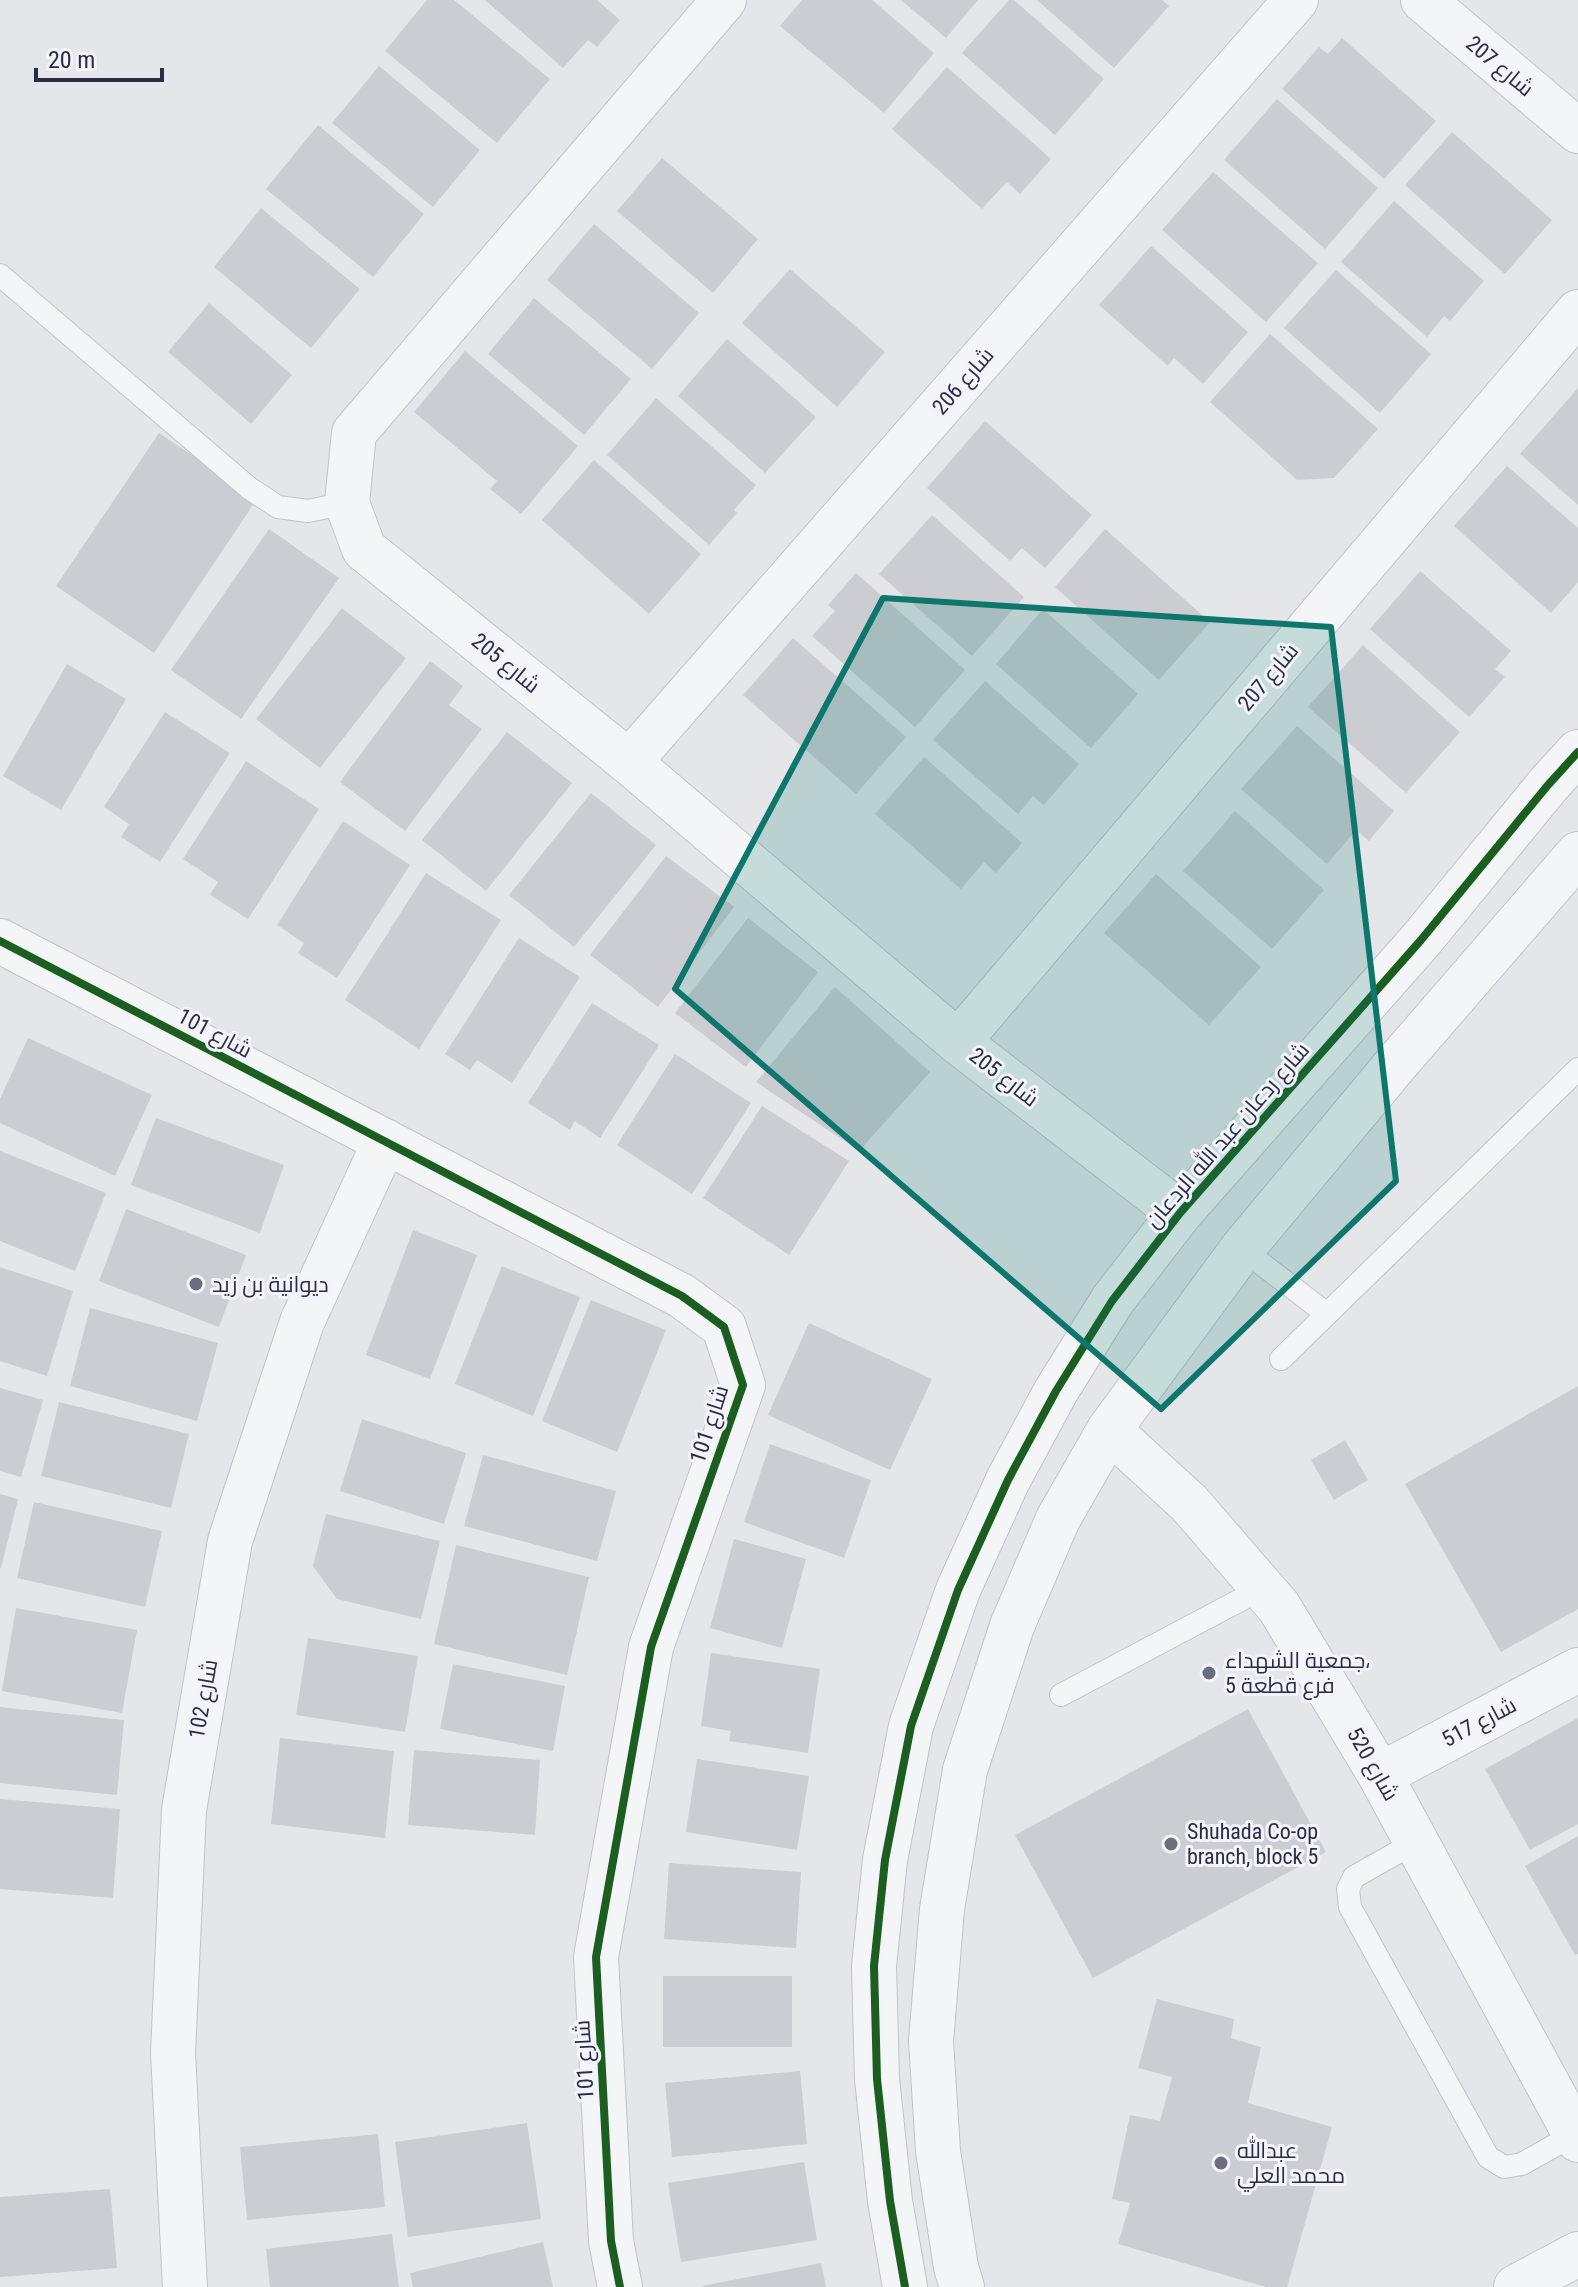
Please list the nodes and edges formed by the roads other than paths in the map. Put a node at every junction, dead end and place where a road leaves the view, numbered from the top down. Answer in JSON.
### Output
{"nodes":[{"id":1,"x":724,"y":0,"type":"edge"},
{"id":2,"x":1296,"y":0,"type":"edge"},
{"id":3,"x":1423,"y":0,"type":"edge"},
{"id":4,"x":1578,"y":131,"type":"edge"},
{"id":5,"x":0,"y":275,"type":"edge"},
{"id":6,"x":1578,"y":312,"type":"edge"},
{"id":7,"x":347,"y":503,"type":"junction"},
{"id":8,"x":1578,"y":752,"type":"edge"},
{"id":9,"x":629,"y":762,"type":"junction"},
{"id":10,"x":1578,"y":854,"type":"edge"},
{"id":11,"x":1,"y":945,"type":"edge"},
{"id":12,"x":958,"y":1042,"type":"junction"},
{"id":13,"x":1578,"y":1069,"type":"edge"},
{"id":14,"x":385,"y":1141,"type":"junction"},
{"id":15,"x":1180,"y":1213,"type":"junction"},
{"id":16,"x":1242,"y":1249,"type":"junction"},
{"id":17,"x":1327,"y":1314,"type":"junction"},
{"id":18,"x":1281,"y":1359,"type":"dead end"},
{"id":19,"x":1109,"y":1430,"type":"junction"},
{"id":20,"x":1263,"y":1588,"type":"junction"},
{"id":21,"x":1578,"y":1670,"type":"edge"},
{"id":22,"x":1061,"y":1695,"type":"dead end"},
{"id":23,"x":1380,"y":1775,"type":"junction"},
{"id":24,"x":1416,"y":1842,"type":"junction"},
{"id":25,"x":1576,"y":2137,"type":"edge"},
{"id":26,"x":1578,"y":2254,"type":"edge"},
{"id":27,"x":959,"y":2277,"type":"edge"},
{"id":28,"x":904,"y":2280,"type":"edge"},
{"id":29,"x":185,"y":2287,"type":"edge"},
{"id":30,"x":620,"y":2287,"type":"edge"},
{"id":31,"x":1516,"y":2287,"type":"edge"}],
"edges":[{"from":1,"to":7,"type":"street","name":"شارع 205"},
{"from":2,"to":9,"type":"street","name":"شارع 206"},
{"from":3,"to":4,"type":"street","name":"شارع 207"},
{"from":5,"to":7,"type":"lane"},
{"from":6,"to":12,"type":"street","name":"شارع 207"},
{"from":7,"to":9,"type":"street","name":"شارع 205"},
{"from":8,"to":15,"type":"street","name":"شارع ردعان عبد الله الردعان"},
{"from":9,"to":12,"type":"street","name":"شارع 205"},
{"from":10,"to":16,"type":"street"},
{"from":11,"to":14,"type":"street","name":"شارع 101"},
{"from":12,"to":15,"type":"street","name":"شارع 205"},
{"from":13,"to":17,"type":"lane"},
{"from":14,"to":29,"type":"street","name":"شارع 102"},
{"from":14,"to":30,"type":"street","name":"شارع 101"},
{"from":15,"to":28,"type":"street","name":"شارع ردعان عبد الله الردعان"},
{"from":16,"to":17,"type":"lane"},
{"from":16,"to":19,"type":"street"},
{"from":17,"to":18,"type":"lane"},
{"from":19,"to":20,"type":"street","name":"شارع 520"},
{"from":19,"to":27,"type":"street"},
{"from":20,"to":22,"type":"lane"},
{"from":20,"to":23,"type":"street","name":"شارع 520"},
{"from":21,"to":23,"type":"street","name":"شارع 517"},
{"from":23,"to":24,"type":"street","name":"شارع 520"},
{"from":24,"to":25,"type":"street","name":"شارع 520"},
{"from":24,"to":25,"type":"lane"},
{"from":26,"to":31,"type":"street"},
{"from":27,"to":28,"type":"street"}]}
